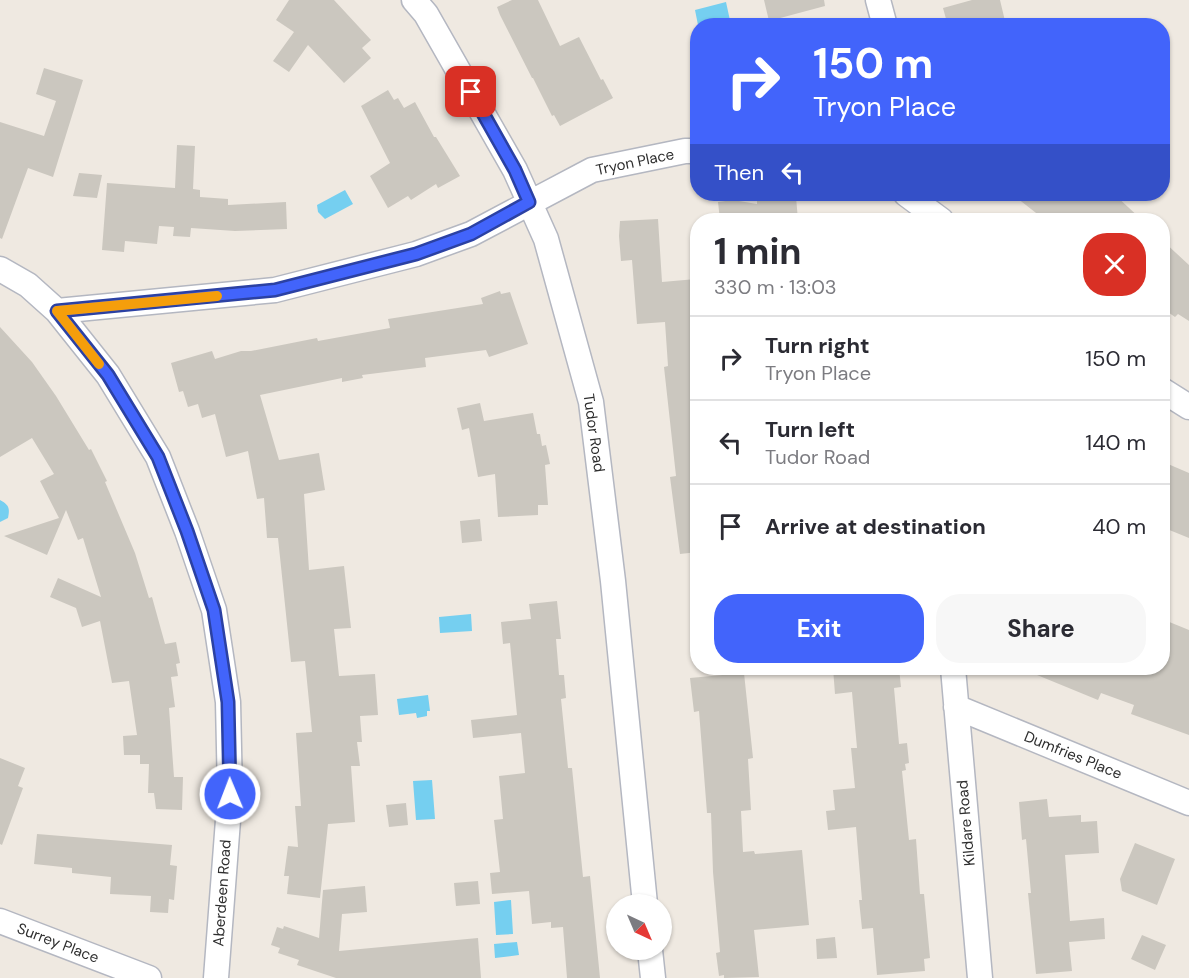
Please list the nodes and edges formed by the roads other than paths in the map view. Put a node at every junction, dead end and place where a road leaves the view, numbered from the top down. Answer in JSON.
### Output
{"nodes":[{"id":1,"x":414,"y":0,"type":"edge"},
{"id":2,"x":878,"y":0,"type":"edge"},
{"id":3,"x":883,"y":18,"type":"edge"},
{"id":4,"x":690,"y":151,"type":"edge"},
{"id":5,"x":529,"y":202,"type":"junction"},
{"id":6,"x":913,"y":202,"type":"edge"},
{"id":7,"x":930,"y":213,"type":"edge"},
{"id":8,"x":0,"y":269,"type":"edge"},
{"id":9,"x":57,"y":311,"type":"junction"},
{"id":10,"x":1170,"y":395,"type":"edge"},
{"id":11,"x":1189,"y":407,"type":"edge"},
{"id":12,"x":954,"y":675,"type":"edge"},
{"id":13,"x":956,"y":706,"type":"junction"},
{"id":14,"x":1189,"y":803,"type":"edge"},
{"id":15,"x":644,"y":894,"type":"edge"},
{"id":16,"x":0,"y":921,"type":"edge"},
{"id":17,"x":651,"y":960,"type":"edge"},
{"id":18,"x":149,"y":978,"type":"edge"},
{"id":19,"x":216,"y":978,"type":"edge"},
{"id":20,"x":653,"y":978,"type":"edge"},
{"id":21,"x":980,"y":978,"type":"edge"}],
"edges":[{"from":1,"to":5,"type":"street","name":"Tudor Road"},
{"from":2,"to":3,"type":"street"},
{"from":4,"to":5,"type":"street","name":"Tryon Place"},
{"from":5,"to":9,"type":"street","name":"Tryon Place"},
{"from":5,"to":15,"type":"street","name":"Tudor Road"},
{"from":6,"to":7,"type":"street"},
{"from":8,"to":9,"type":"street","name":"Aberdeen Road"},
{"from":9,"to":19,"type":"street","name":"Aberdeen Road"},
{"from":10,"to":11,"type":"street"},
{"from":12,"to":13,"type":"street","name":"Kildare Road"},
{"from":13,"to":14,"type":"street","name":"Dumfries Place"},
{"from":13,"to":21,"type":"street","name":"Kildare Road"},
{"from":16,"to":18,"type":"street","name":"Surrey Place"},
{"from":17,"to":20,"type":"street"}]}
